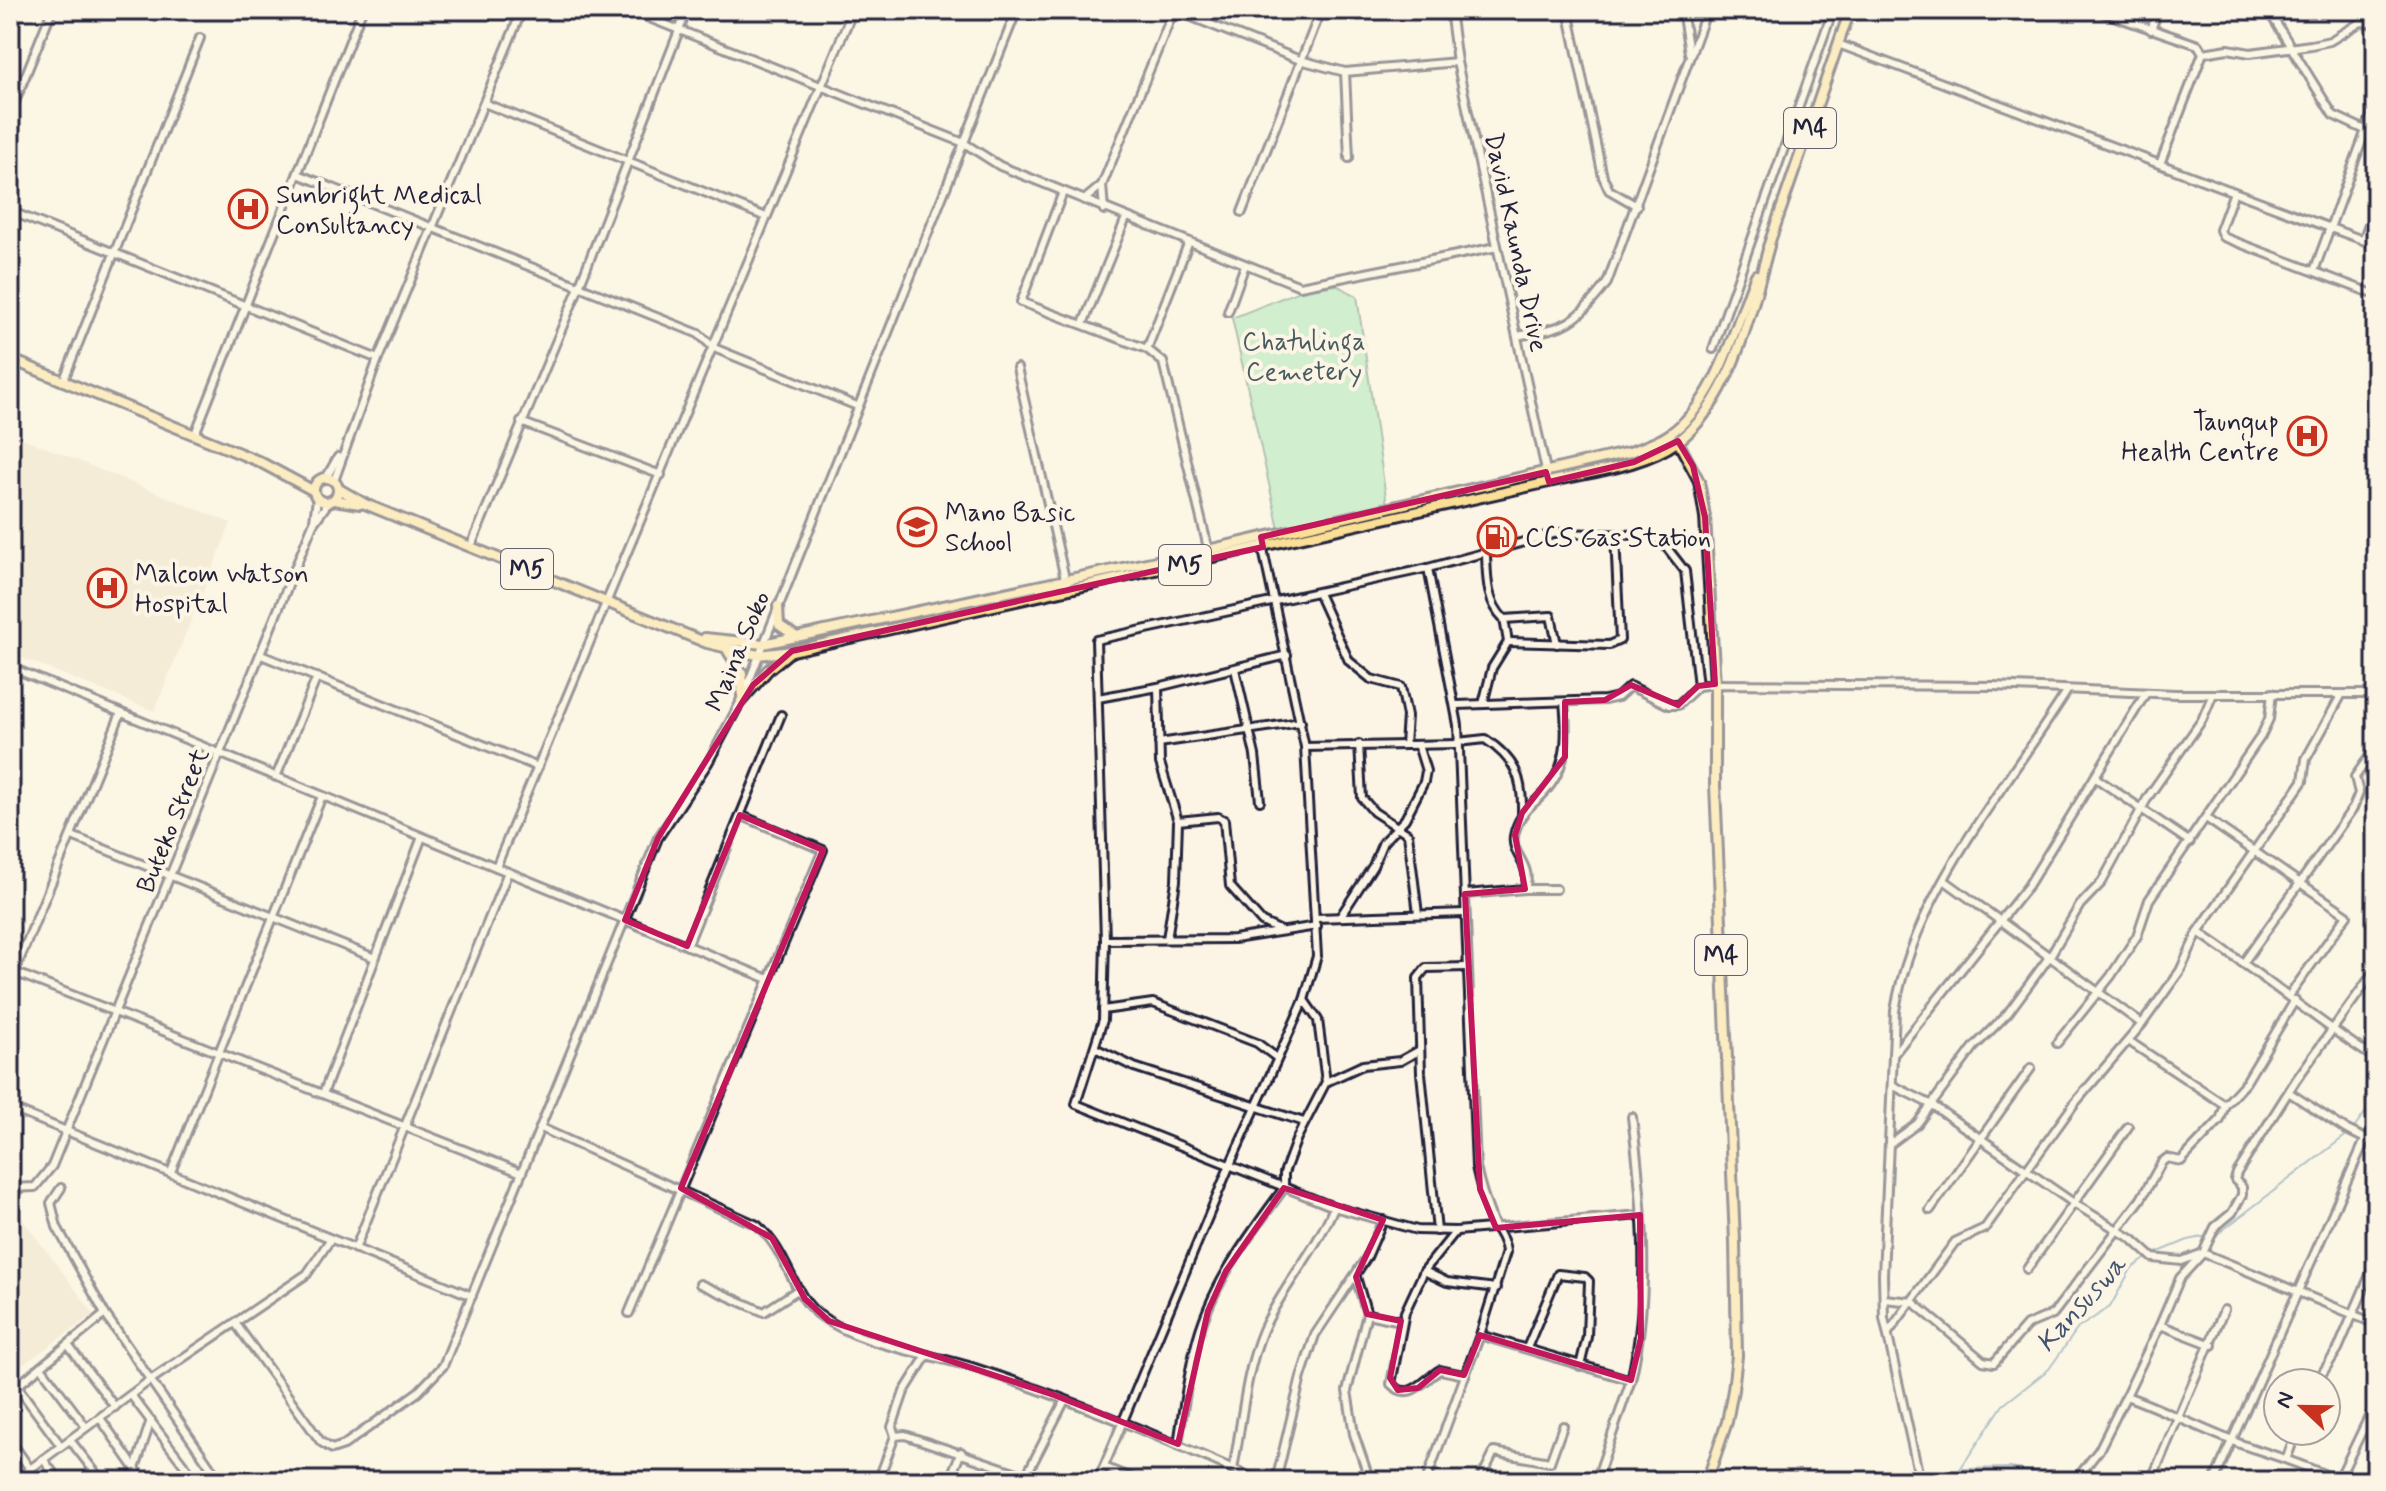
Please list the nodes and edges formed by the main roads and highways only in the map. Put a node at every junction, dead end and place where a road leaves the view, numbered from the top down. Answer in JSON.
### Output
{"nodes":[{"id":1,"x":1850,"y":10,"type":"edge"},
{"id":2,"x":1769,"y":246,"type":"junction"},
{"id":3,"x":10,"y":359,"type":"edge"},
{"id":4,"x":1671,"y":433,"type":"junction"},
{"id":5,"x":1678,"y":441,"type":"junction"},
{"id":6,"x":292,"y":476,"type":"junction"},
{"id":7,"x":330,"y":482,"type":"junction"},
{"id":8,"x":316,"y":495,"type":"junction"},
{"id":9,"x":331,"y":502,"type":"junction"},
{"id":10,"x":365,"y":504,"type":"junction"},
{"id":11,"x":1262,"y":542,"type":"junction"},
{"id":12,"x":1209,"y":554,"type":"junction"},
{"id":13,"x":778,"y":606,"type":"road end"},
{"id":14,"x":689,"y":636,"type":"junction"},
{"id":15,"x":798,"y":636,"type":"junction"},
{"id":16,"x":726,"y":649,"type":"junction"},
{"id":17,"x":792,"y":651,"type":"junction"},
{"id":18,"x":1707,"y":1481,"type":"edge"}],
"edges":[{"from":1,"to":2,"type":"main road","number":"M4"},
{"from":2,"to":4,"type":"main road","number":"M4"},
{"from":2,"to":5,"type":"main road","number":"M4"},
{"from":3,"to":6,"type":"main road","number":"M5"},
{"from":4,"to":5,"type":"main road","number":"M4"},
{"from":4,"to":11,"type":"main road","number":"M5"},
{"from":5,"to":11,"type":"main road","number":"M5"},
{"from":5,"to":18,"type":"main road","number":"M4"},
{"from":6,"to":7,"type":"main road","number":"M5"},
{"from":6,"to":8,"type":"main road","number":"M5"},
{"from":7,"to":8,"type":"main road"},
{"from":7,"to":9,"type":"main road"},
{"from":7,"to":10,"type":"main road","number":"M5"},
{"from":8,"to":9,"type":"main road","number":"M5"},
{"from":9,"to":10,"type":"main road","number":"M5"},
{"from":10,"to":14,"type":"main road","number":"M5"},
{"from":11,"to":12,"type":"main road","number":"M5"},
{"from":12,"to":15,"type":"main road","number":"M5"},
{"from":12,"to":17,"type":"main road","number":"M5"},
{"from":13,"to":15,"type":"main road"},
{"from":14,"to":15,"type":"main road","number":"M5"},
{"from":14,"to":16,"type":"main road","number":"M5"},
{"from":16,"to":17,"type":"main road","number":"M5"},
{"from":16,"to":17,"type":"main road"}]}
